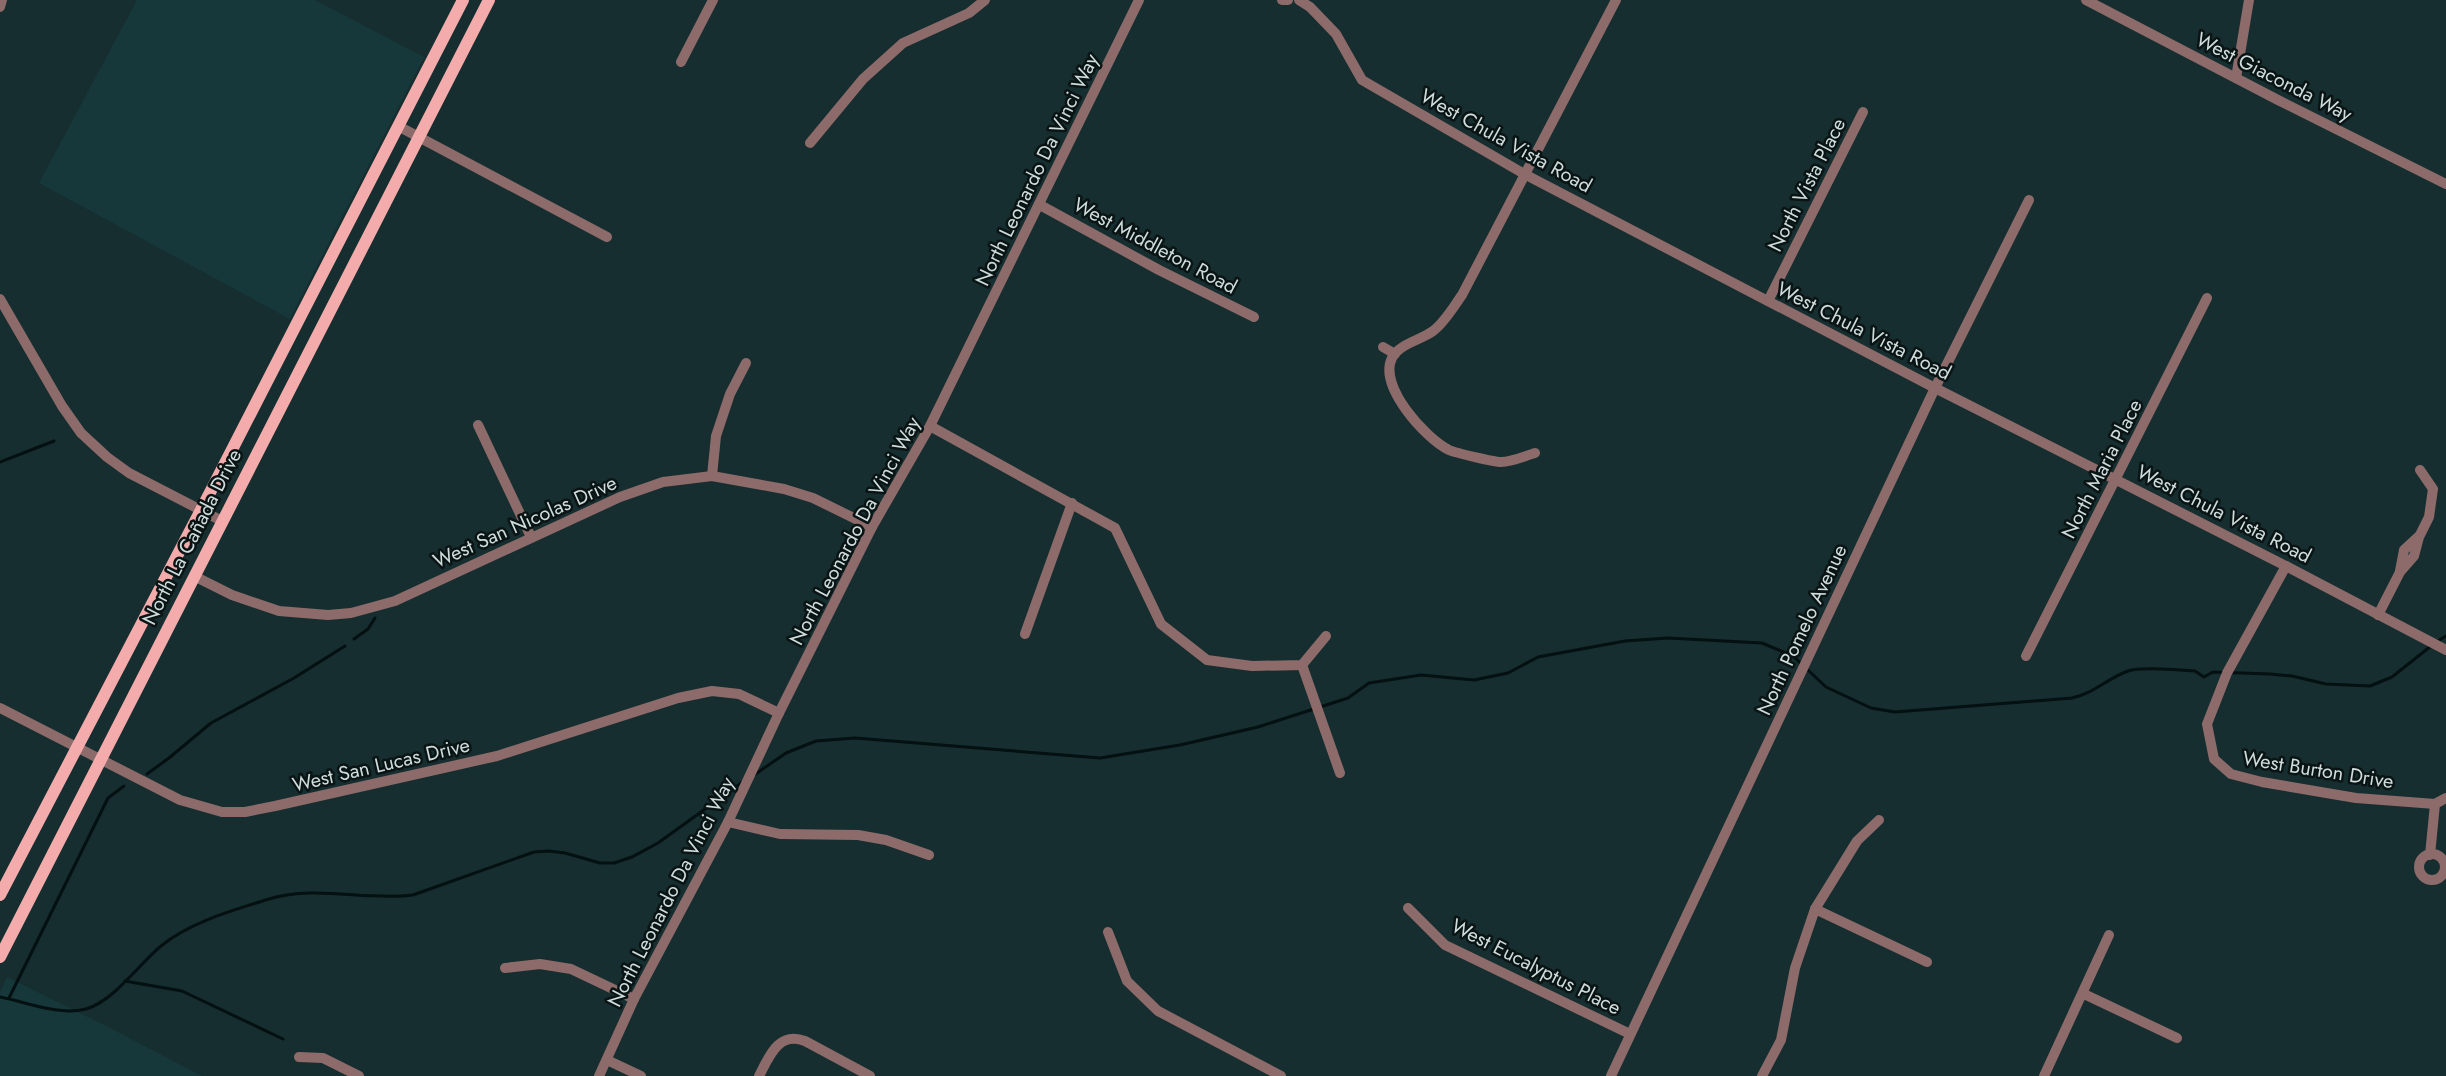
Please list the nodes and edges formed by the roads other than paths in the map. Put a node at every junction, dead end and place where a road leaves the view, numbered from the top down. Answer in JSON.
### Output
{"nodes":[{"id":1,"x":2,"y":0,"type":"edge"},
{"id":2,"x":462,"y":0,"type":"edge"},
{"id":3,"x":489,"y":0,"type":"edge"},
{"id":4,"x":713,"y":0,"type":"edge"},
{"id":5,"x":985,"y":0,"type":"edge"},
{"id":6,"x":1139,"y":0,"type":"edge"},
{"id":7,"x":1282,"y":0,"type":"edge"},
{"id":8,"x":1288,"y":0,"type":"edge"},
{"id":9,"x":1299,"y":0,"type":"edge"},
{"id":10,"x":1616,"y":0,"type":"edge"},
{"id":11,"x":2086,"y":0,"type":"edge"},
{"id":12,"x":2249,"y":0,"type":"edge"},
{"id":13,"x":0,"y":7,"type":"edge"},
{"id":14,"x":681,"y":62,"type":"dead end"},
{"id":15,"x":2236,"y":78,"type":"junction"},
{"id":16,"x":1863,"y":112,"type":"dead end"},
{"id":17,"x":398,"y":126,"type":"junction"},
{"id":18,"x":419,"y":135,"type":"junction"},
{"id":19,"x":810,"y":143,"type":"dead end"},
{"id":20,"x":1526,"y":175,"type":"junction"},
{"id":21,"x":2446,"y":184,"type":"edge"},
{"id":22,"x":2029,"y":200,"type":"dead end"},
{"id":23,"x":1040,"y":205,"type":"junction"},
{"id":24,"x":606,"y":237,"type":"dead end"},
{"id":25,"x":2207,"y":298,"type":"dead end"},
{"id":26,"x":0,"y":299,"type":"edge"},
{"id":27,"x":1768,"y":301,"type":"junction"},
{"id":28,"x":1254,"y":317,"type":"dead end"},
{"id":29,"x":1383,"y":347,"type":"dead end"},
{"id":30,"x":1395,"y":354,"type":"junction"},
{"id":31,"x":746,"y":364,"type":"dead end"},
{"id":32,"x":1935,"y":388,"type":"junction"},
{"id":33,"x":478,"y":425,"type":"dead end"},
{"id":34,"x":930,"y":426,"type":"junction"},
{"id":35,"x":1535,"y":453,"type":"dead end"},
{"id":36,"x":2420,"y":470,"type":"dead end"},
{"id":37,"x":712,"y":476,"type":"junction"},
{"id":38,"x":2117,"y":479,"type":"junction"},
{"id":39,"x":1072,"y":503,"type":"junction"},
{"id":40,"x":201,"y":510,"type":"junction"},
{"id":41,"x":222,"y":521,"type":"junction"},
{"id":42,"x":872,"y":527,"type":"junction"},
{"id":43,"x":531,"y":537,"type":"junction"},
{"id":44,"x":2286,"y":566,"type":"junction"},
{"id":45,"x":194,"y":576,"type":"junction"},
{"id":46,"x":2378,"y":615,"type":"junction"},
{"id":47,"x":1025,"y":634,"type":"dead end"},
{"id":48,"x":1326,"y":636,"type":"dead end"},
{"id":49,"x":2446,"y":650,"type":"edge"},
{"id":50,"x":2026,"y":656,"type":"dead end"},
{"id":51,"x":1302,"y":665,"type":"junction"},
{"id":52,"x":0,"y":708,"type":"edge"},
{"id":53,"x":779,"y":713,"type":"junction"},
{"id":54,"x":78,"y":748,"type":"junction"},
{"id":55,"x":99,"y":760,"type":"junction"},
{"id":56,"x":1340,"y":773,"type":"dead end"},
{"id":57,"x":2446,"y":798,"type":"edge"},
{"id":58,"x":2435,"y":804,"type":"junction"},
{"id":59,"x":1879,"y":820,"type":"dead end"},
{"id":60,"x":728,"y":822,"type":"junction"},
{"id":61,"x":2430,"y":854,"type":"dead end"},
{"id":62,"x":929,"y":856,"type":"dead end"},
{"id":63,"x":0,"y":895,"type":"edge"},
{"id":64,"x":1408,"y":908,"type":"dead end"},
{"id":65,"x":1815,"y":909,"type":"junction"},
{"id":66,"x":1108,"y":932,"type":"dead end"},
{"id":67,"x":2109,"y":935,"type":"dead end"},
{"id":68,"x":0,"y":957,"type":"edge"},
{"id":69,"x":1927,"y":962,"type":"dead end"},
{"id":70,"x":505,"y":968,"type":"dead end"},
{"id":71,"x":2084,"y":994,"type":"junction"},
{"id":72,"x":634,"y":999,"type":"junction"},
{"id":73,"x":1630,"y":1034,"type":"junction"},
{"id":74,"x":2177,"y":1038,"type":"dead end"},
{"id":75,"x":299,"y":1057,"type":"dead end"},
{"id":76,"x":607,"y":1060,"type":"junction"},
{"id":77,"x":359,"y":1076,"type":"edge"},
{"id":78,"x":599,"y":1076,"type":"edge"},
{"id":79,"x":641,"y":1076,"type":"edge"},
{"id":80,"x":759,"y":1076,"type":"edge"},
{"id":81,"x":870,"y":1076,"type":"edge"},
{"id":82,"x":1281,"y":1076,"type":"edge"},
{"id":83,"x":1611,"y":1076,"type":"edge"},
{"id":84,"x":1762,"y":1076,"type":"edge"},
{"id":85,"x":2044,"y":1076,"type":"edge"}],
"edges":[{"from":1,"to":13,"type":"street"},
{"from":2,"to":17,"type":"main road","name":"North La Cañada Drive"},
{"from":3,"to":18,"type":"main road","name":"North La Cañada Drive"},
{"from":4,"to":14,"type":"street"},
{"from":5,"to":19,"type":"street"},
{"from":6,"to":23,"type":"street","name":"North Leonardo Da Vinci Way"},
{"from":7,"to":8,"type":"street"},
{"from":9,"to":20,"type":"street","name":"West Chula Vista Road"},
{"from":10,"to":20,"type":"street"},
{"from":11,"to":15,"type":"street","name":"West Giaconda Way"},
{"from":12,"to":15,"type":"street"},
{"from":15,"to":21,"type":"street","name":"West Giaconda Way"},
{"from":16,"to":27,"type":"street","name":"North Vista Place"},
{"from":17,"to":18,"type":"street"},
{"from":17,"to":40,"type":"main road","name":"North La Cañada Drive"},
{"from":18,"to":24,"type":"street"},
{"from":18,"to":41,"type":"main road","name":"North La Cañada Drive"},
{"from":20,"to":27,"type":"street","name":"West Chula Vista Road"},
{"from":20,"to":30,"type":"street"},
{"from":22,"to":32,"type":"street","name":"North Pomelo Avenue"},
{"from":23,"to":28,"type":"street","name":"West Middleton Road"},
{"from":23,"to":34,"type":"street","name":"North Leonardo Da Vinci Way"},
{"from":25,"to":38,"type":"street","name":"North Maria Place"},
{"from":26,"to":40,"type":"street"},
{"from":27,"to":32,"type":"street","name":"West Chula Vista Road"},
{"from":29,"to":30,"type":"street"},
{"from":30,"to":35,"type":"street"},
{"from":31,"to":37,"type":"street"},
{"from":32,"to":38,"type":"street","name":"West Chula Vista Road"},
{"from":32,"to":73,"type":"street","name":"North Pomelo Avenue"},
{"from":33,"to":43,"type":"street"},
{"from":34,"to":39,"type":"street"},
{"from":34,"to":42,"type":"street","name":"North Leonardo Da Vinci Way"},
{"from":36,"to":46,"type":"street"},
{"from":37,"to":42,"type":"street","name":"West San Nicolas Drive"},
{"from":37,"to":43,"type":"street","name":"West San Nicolas Drive"},
{"from":38,"to":44,"type":"street","name":"West Chula Vista Road"},
{"from":38,"to":50,"type":"street","name":"North Maria Place"},
{"from":39,"to":47,"type":"street"},
{"from":39,"to":51,"type":"street"},
{"from":40,"to":41,"type":"street"},
{"from":40,"to":54,"type":"main road","name":"North La Cañada Drive"},
{"from":41,"to":45,"type":"main road","name":"North La Cañada Drive"},
{"from":42,"to":53,"type":"street","name":"North Leonardo Da Vinci Way"},
{"from":43,"to":45,"type":"street","name":"West San Nicolas Drive"},
{"from":44,"to":46,"type":"street","name":"West Chula Vista Road"},
{"from":44,"to":58,"type":"street","name":"West Burton Drive"},
{"from":45,"to":55,"type":"main road","name":"North La Cañada Drive"},
{"from":46,"to":49,"type":"street","name":"West Chula Vista Road"},
{"from":48,"to":51,"type":"street"},
{"from":51,"to":56,"type":"street"},
{"from":52,"to":54,"type":"street","name":"West San Lucas Drive"},
{"from":53,"to":55,"type":"street","name":"West San Lucas Drive"},
{"from":53,"to":60,"type":"street","name":"North Leonardo Da Vinci Way"},
{"from":54,"to":55,"type":"street","name":"West San Lucas Drive"},
{"from":54,"to":63,"type":"main road","name":"North La Cañada Drive"},
{"from":55,"to":68,"type":"main road","name":"North La Cañada Drive"},
{"from":57,"to":58,"type":"street"},
{"from":58,"to":61,"type":"street"},
{"from":59,"to":65,"type":"street"},
{"from":60,"to":62,"type":"street"},
{"from":60,"to":72,"type":"street","name":"North Leonardo Da Vinci Way"},
{"from":64,"to":73,"type":"street","name":"West Eucalyptus Place"},
{"from":65,"to":69,"type":"street"},
{"from":65,"to":84,"type":"street"},
{"from":66,"to":82,"type":"street"},
{"from":67,"to":71,"type":"street"},
{"from":70,"to":72,"type":"street"},
{"from":71,"to":74,"type":"street"},
{"from":71,"to":85,"type":"street"},
{"from":72,"to":76,"type":"street","name":"North Leonardo Da Vinci Way"},
{"from":73,"to":83,"type":"street","name":"North Pomelo Avenue"},
{"from":75,"to":77,"type":"street"},
{"from":76,"to":78,"type":"street","name":"North Leonardo Da Vinci Way"},
{"from":76,"to":79,"type":"street"},
{"from":80,"to":81,"type":"street"}]}
